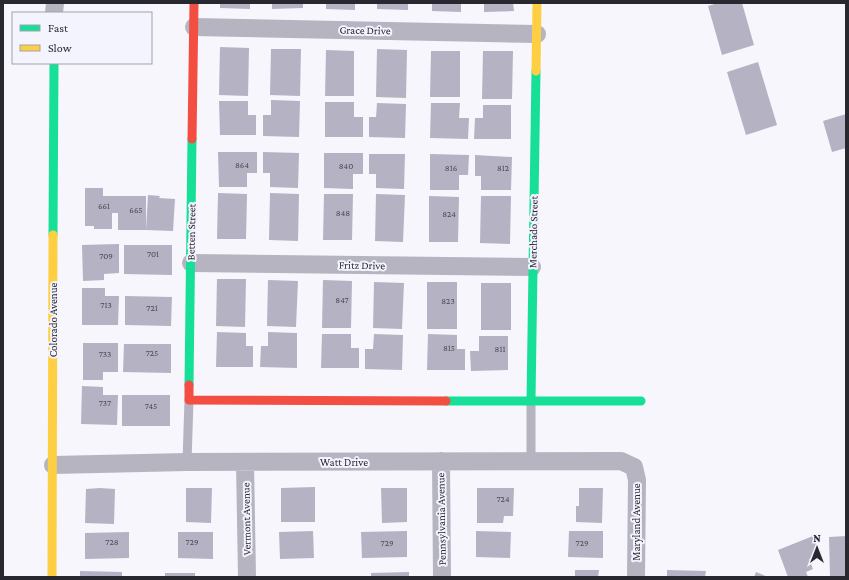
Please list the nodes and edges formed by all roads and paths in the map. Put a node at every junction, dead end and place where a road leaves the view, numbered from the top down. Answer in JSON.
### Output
{"nodes":[{"id":1,"x":194,"y":3,"type":"edge"},
{"id":2,"x":537,"y":3,"type":"edge"},
{"id":3,"x":194,"y":27,"type":"junction"},
{"id":4,"x":537,"y":34,"type":"junction"},
{"id":5,"x":54,"y":64,"type":"edge"},
{"id":6,"x":191,"y":262,"type":"junction"},
{"id":7,"x":532,"y":267,"type":"junction"},
{"id":8,"x":189,"y":400,"type":"junction"},
{"id":9,"x":531,"y":400,"type":"junction"},
{"id":10,"x":641,"y":401,"type":"dead end"},
{"id":11,"x":532,"y":460,"type":"junction"},
{"id":12,"x":441,"y":461,"type":"junction"},
{"id":13,"x":187,"y":462,"type":"junction"},
{"id":14,"x":245,"y":462,"type":"junction"},
{"id":15,"x":52,"y":465,"type":"junction"},
{"id":16,"x":634,"y":467,"type":"joint"},
{"id":17,"x":52,"y":577,"type":"edge"},
{"id":18,"x":247,"y":577,"type":"edge"},
{"id":19,"x":442,"y":577,"type":"edge"},
{"id":20,"x":636,"y":577,"type":"edge"}],
"edges":[{"from":1,"to":3,"type":"street","name":"Betten Street"},
{"from":2,"to":4,"type":"street","name":"Merchado Street"},
{"from":3,"to":4,"type":"street","name":"Grace Drive"},
{"from":3,"to":6,"type":"street","name":"Betten Street"},
{"from":4,"to":7,"type":"street","name":"Merchado Street"},
{"from":5,"to":15,"type":"street","name":"Colorado Avenue"},
{"from":6,"to":7,"type":"street","name":"Fritz Drive"},
{"from":6,"to":8,"type":"street","name":"Betten Street"},
{"from":7,"to":9,"type":"street","name":"Merchado Street"},
{"from":8,"to":9,"type":"street"},
{"from":8,"to":13,"type":"lane","name":"Betten Street"},
{"from":9,"to":10,"type":"street"},
{"from":9,"to":11,"type":"lane","name":"Merchado Street"},
{"from":11,"to":12,"type":"street","name":"Watt Drive"},
{"from":11,"to":16,"type":"street","name":"Watt Drive"},
{"from":12,"to":14,"type":"street","name":"Watt Drive"},
{"from":12,"to":19,"type":"street","name":"Pennsylvania Avenue"},
{"from":13,"to":14,"type":"street","name":"Watt Drive"},
{"from":13,"to":15,"type":"street","name":"Watt Drive"},
{"from":14,"to":18,"type":"street","name":"Vermont Avenue"},
{"from":15,"to":17,"type":"street","name":"Colorado Avenue"},
{"from":16,"to":20,"type":"street","name":"Maryland Avenue"}]}
